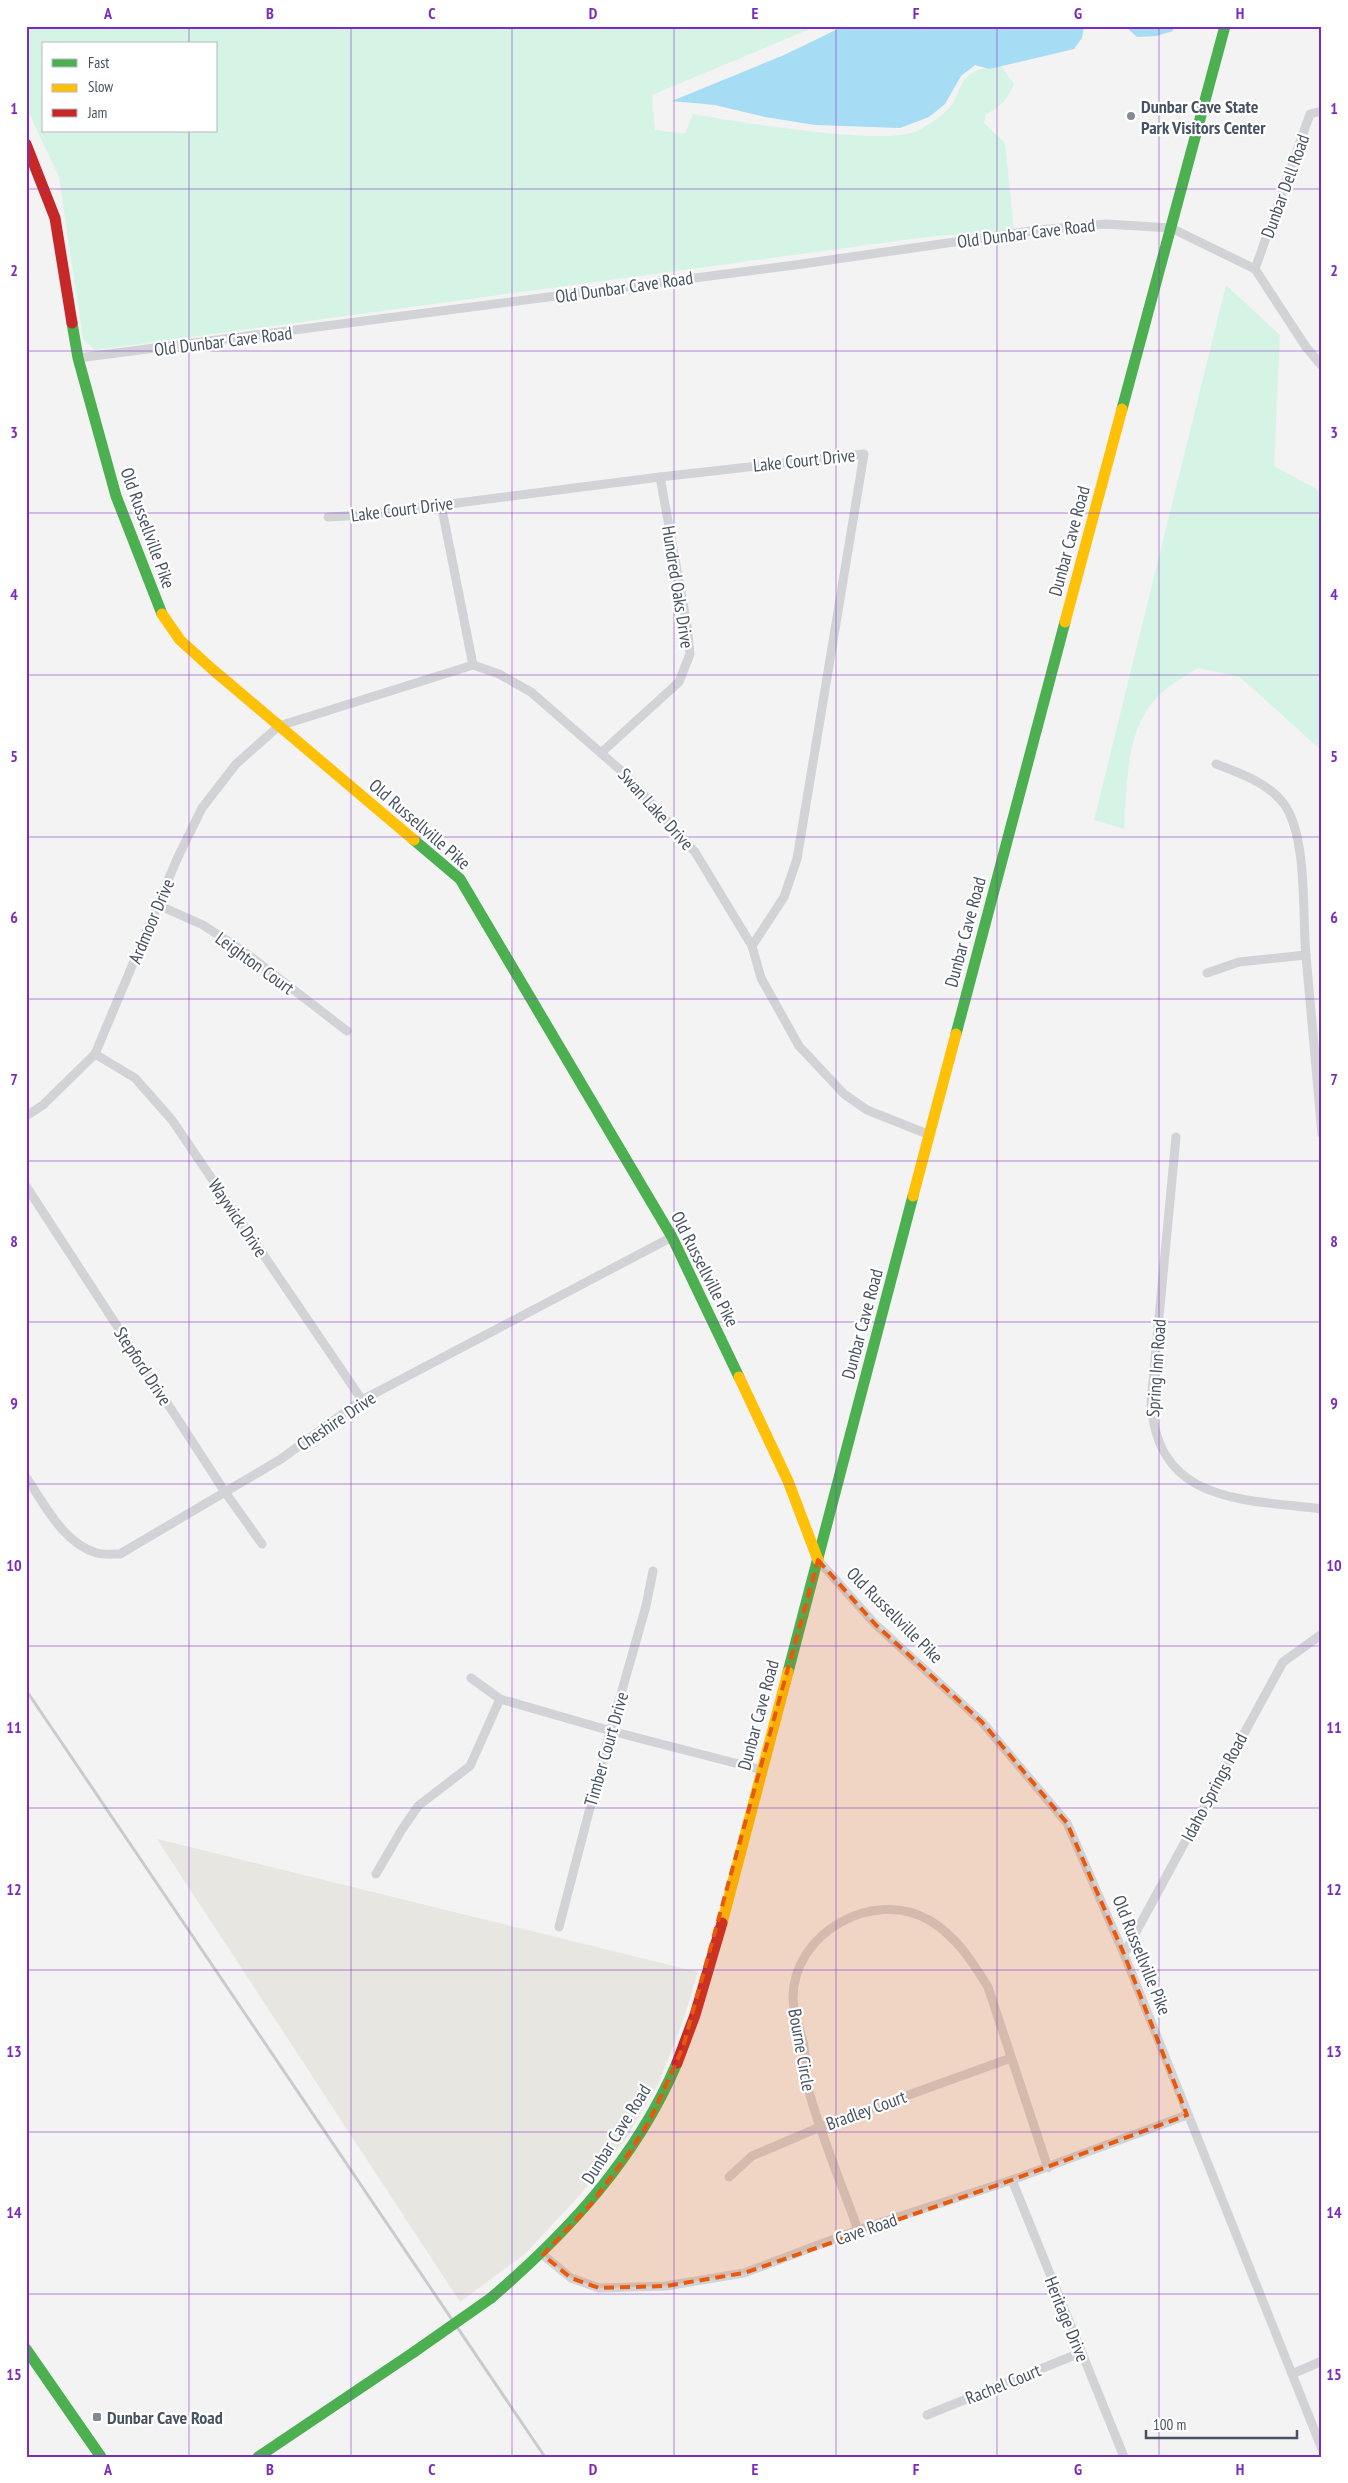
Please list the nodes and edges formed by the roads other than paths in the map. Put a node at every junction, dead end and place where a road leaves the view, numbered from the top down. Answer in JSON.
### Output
{"nodes":[{"id":1,"x":1225,"y":26,"type":"edge"},
{"id":2,"x":1322,"y":111,"type":"edge"},
{"id":3,"x":26,"y":144,"type":"edge"},
{"id":4,"x":1171,"y":228,"type":"junction"},
{"id":5,"x":1255,"y":269,"type":"junction"},
{"id":6,"x":78,"y":358,"type":"junction"},
{"id":7,"x":1322,"y":366,"type":"edge"},
{"id":8,"x":660,"y":477,"type":"junction"},
{"id":9,"x":441,"y":504,"type":"junction"},
{"id":10,"x":328,"y":517,"type":"dead end"},
{"id":11,"x":473,"y":664,"type":"junction"},
{"id":12,"x":278,"y":726,"type":"junction"},
{"id":13,"x":602,"y":752,"type":"junction"},
{"id":14,"x":1216,"y":764,"type":"dead end"},
{"id":15,"x":158,"y":905,"type":"junction"},
{"id":16,"x":752,"y":946,"type":"junction"},
{"id":17,"x":1306,"y":955,"type":"junction"},
{"id":18,"x":1208,"y":973,"type":"dead end"},
{"id":19,"x":346,"y":1031,"type":"dead end"},
{"id":20,"x":95,"y":1054,"type":"junction"},
{"id":21,"x":26,"y":1116,"type":"edge"},
{"id":22,"x":1322,"y":1134,"type":"edge"},
{"id":23,"x":930,"y":1135,"type":"junction"},
{"id":24,"x":1176,"y":1137,"type":"dead end"},
{"id":25,"x":26,"y":1186,"type":"edge"},
{"id":26,"x":672,"y":1237,"type":"junction"},
{"id":27,"x":362,"y":1400,"type":"junction"},
{"id":28,"x":26,"y":1477,"type":"edge"},
{"id":29,"x":224,"y":1492,"type":"junction"},
{"id":30,"x":1322,"y":1509,"type":"edge"},
{"id":31,"x":262,"y":1544,"type":"dead end"},
{"id":32,"x":818,"y":1560,"type":"junction"},
{"id":33,"x":653,"y":1571,"type":"dead end"},
{"id":34,"x":1322,"y":1634,"type":"edge"},
{"id":35,"x":471,"y":1678,"type":"dead end"},
{"id":36,"x":500,"y":1699,"type":"junction"},
{"id":37,"x":611,"y":1731,"type":"junction"},
{"id":38,"x":762,"y":1770,"type":"junction"},
{"id":39,"x":376,"y":1874,"type":"dead end"},
{"id":40,"x":559,"y":1927,"type":"dead end"},
{"id":41,"x":1124,"y":1954,"type":"junction"},
{"id":42,"x":1011,"y":2058,"type":"junction"},
{"id":43,"x":1187,"y":2115,"type":"junction"},
{"id":44,"x":820,"y":2127,"type":"junction"},
{"id":45,"x":1048,"y":2168,"type":"junction"},
{"id":46,"x":729,"y":2177,"type":"dead end"},
{"id":47,"x":1012,"y":2180,"type":"junction"},
{"id":48,"x":858,"y":2230,"type":"junction"},
{"id":49,"x":543,"y":2255,"type":"junction"},
{"id":50,"x":26,"y":2349,"type":"edge"},
{"id":51,"x":1080,"y":2353,"type":"junction"},
{"id":52,"x":1322,"y":2360,"type":"edge"},
{"id":53,"x":1292,"y":2374,"type":"junction"},
{"id":54,"x":927,"y":2415,"type":"dead end"},
{"id":55,"x":1322,"y":2449,"type":"edge"},
{"id":56,"x":101,"y":2457,"type":"edge"},
{"id":57,"x":258,"y":2457,"type":"edge"},
{"id":58,"x":1124,"y":2457,"type":"edge"}],
"edges":[{"from":1,"to":4,"type":"main road","name":"Dunbar Cave Road"},
{"from":2,"to":5,"type":"street","name":"Dunbar Dell Road"},
{"from":3,"to":6,"type":"main road","name":"Old Russellville Pike"},
{"from":4,"to":5,"type":"street"},
{"from":4,"to":6,"type":"street","name":"Old Dunbar Cave Road"},
{"from":4,"to":23,"type":"main road","name":"Dunbar Cave Road"},
{"from":5,"to":7,"type":"street"},
{"from":6,"to":12,"type":"main road","name":"Old Russellville Pike"},
{"from":8,"to":9,"type":"street","name":"Lake Court Drive"},
{"from":8,"to":13,"type":"street","name":"Hundred Oaks Drive"},
{"from":8,"to":16,"type":"street","name":"Lake Court Drive"},
{"from":9,"to":10,"type":"street","name":"Lake Court Drive"},
{"from":9,"to":11,"type":"street"},
{"from":11,"to":12,"type":"street"},
{"from":11,"to":13,"type":"street","name":"Swan Lake Drive"},
{"from":12,"to":15,"type":"street","name":"Ardmoor Drive"},
{"from":12,"to":26,"type":"main road","name":"Old Russellville Pike"},
{"from":13,"to":16,"type":"street","name":"Swan Lake Drive"},
{"from":14,"to":17,"type":"street"},
{"from":15,"to":19,"type":"street","name":"Leighton Court"},
{"from":15,"to":20,"type":"street","name":"Ardmoor Drive"},
{"from":16,"to":23,"type":"street","name":"Swan Lake Drive"},
{"from":17,"to":18,"type":"street"},
{"from":17,"to":22,"type":"street"},
{"from":20,"to":21,"type":"street","name":"Ardmoor Drive"},
{"from":20,"to":27,"type":"street","name":"Waywick Drive"},
{"from":23,"to":32,"type":"main road","name":"Dunbar Cave Road"},
{"from":24,"to":30,"type":"street","name":"Spring Inn Road"},
{"from":25,"to":29,"type":"street","name":"Stepford Drive"},
{"from":26,"to":27,"type":"street","name":"Cheshire Drive"},
{"from":26,"to":32,"type":"main road","name":"Old Russellville Pike"},
{"from":27,"to":29,"type":"street","name":"Cheshire Drive"},
{"from":28,"to":29,"type":"street","name":"Cheshire Drive"},
{"from":29,"to":31,"type":"street","name":"Stepford Drive"},
{"from":32,"to":38,"type":"main road","name":"Dunbar Cave Road"},
{"from":32,"to":41,"type":"street","name":"Old Russellville Pike"},
{"from":33,"to":37,"type":"street","name":"Timber Court Drive"},
{"from":34,"to":41,"type":"street","name":"Idaho Springs Road"},
{"from":35,"to":36,"type":"street"},
{"from":36,"to":37,"type":"street"},
{"from":36,"to":39,"type":"street"},
{"from":37,"to":38,"type":"street"},
{"from":37,"to":40,"type":"street","name":"Timber Court Drive"},
{"from":38,"to":49,"type":"main road","name":"Dunbar Cave Road"},
{"from":41,"to":43,"type":"street","name":"Old Russellville Pike"},
{"from":42,"to":44,"type":"street","name":"Bradley Court"},
{"from":42,"to":44,"type":"street","name":"Bourne Circle"},
{"from":42,"to":45,"type":"street","name":"Bourne Circle"},
{"from":43,"to":45,"type":"street","name":"Cave Road"},
{"from":43,"to":53,"type":"street","name":"Old Russellville Pike"},
{"from":44,"to":46,"type":"street","name":"Bradley Court"},
{"from":44,"to":48,"type":"street","name":"Bourne Circle"},
{"from":45,"to":47,"type":"street","name":"Cave Road"},
{"from":47,"to":48,"type":"street","name":"Cave Road"},
{"from":47,"to":51,"type":"street","name":"Heritage Drive"},
{"from":48,"to":49,"type":"street","name":"Cave Road"},
{"from":49,"to":57,"type":"main road","name":"Dunbar Cave Road","bridge":true},
{"from":50,"to":56,"type":"main road"},
{"from":51,"to":54,"type":"street","name":"Rachel Court"},
{"from":51,"to":58,"type":"street","name":"Heritage Drive"},
{"from":52,"to":53,"type":"street"},
{"from":53,"to":55,"type":"street","name":"Old Russellville Pike"}]}
